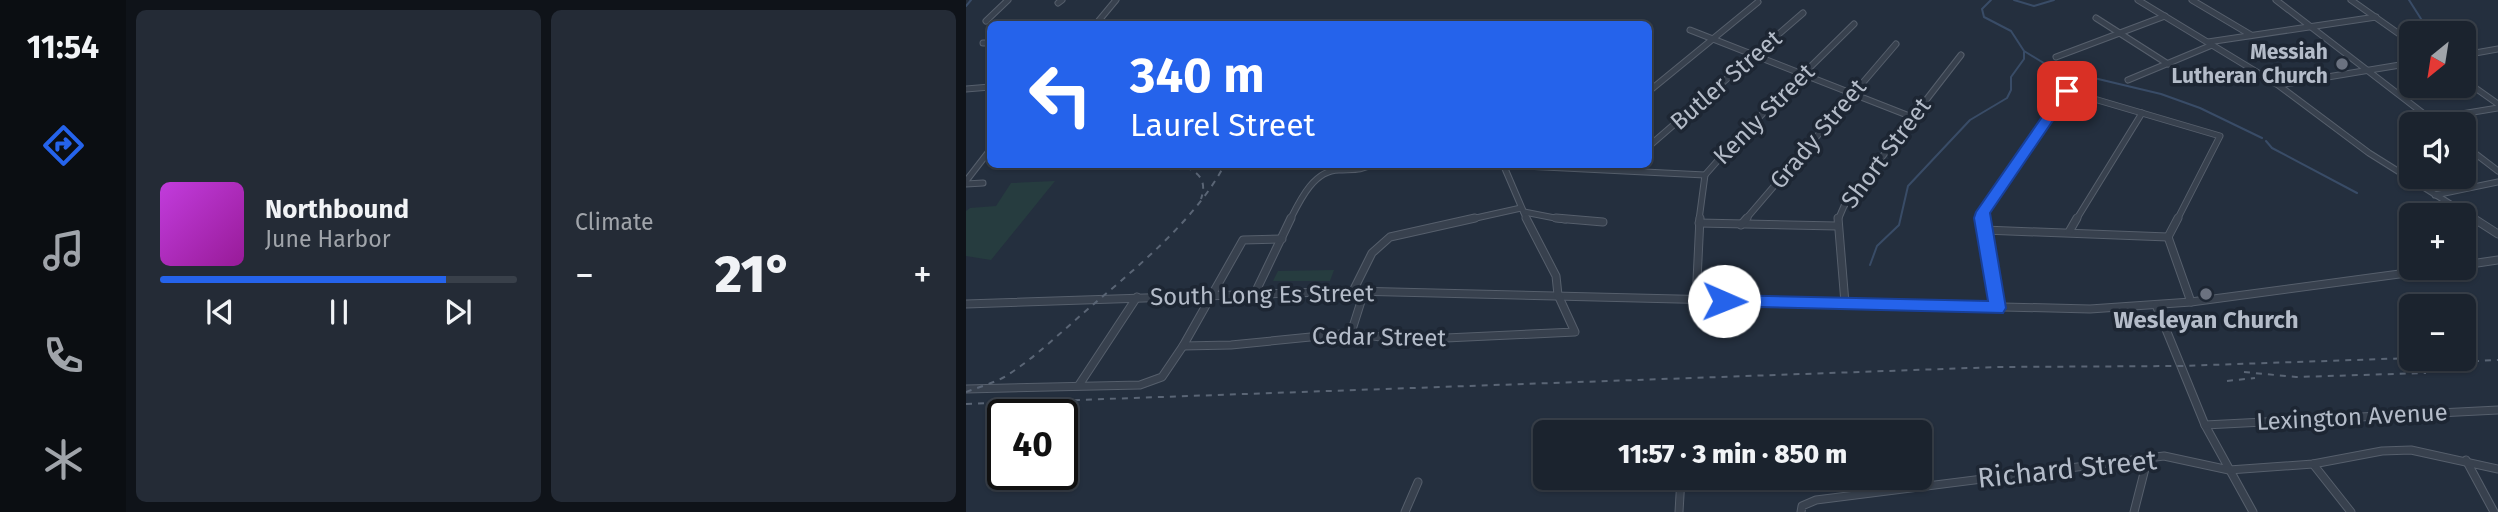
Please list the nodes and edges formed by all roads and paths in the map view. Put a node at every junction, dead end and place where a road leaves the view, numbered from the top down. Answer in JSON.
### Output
{"nodes":[{"id":1,"x":1008,"y":0,"type":"edge"},
{"id":2,"x":1116,"y":0,"type":"edge"},
{"id":3,"x":2138,"y":0,"type":"edge"},
{"id":4,"x":2192,"y":0,"type":"edge"},
{"id":5,"x":2276,"y":0,"type":"edge"},
{"id":6,"x":2351,"y":0,"type":"edge"},
{"id":7,"x":1758,"y":2,"type":"dead end"},
{"id":8,"x":1803,"y":13,"type":"dead end"},
{"id":9,"x":2165,"y":16,"type":"junction"},
{"id":10,"x":2376,"y":17,"type":"junction"},
{"id":11,"x":2096,"y":18,"type":"dead end"},
{"id":12,"x":986,"y":21,"type":"dead end"},
{"id":13,"x":1098,"y":21,"type":"edge"},
{"id":14,"x":1854,"y":24,"type":"dead end"},
{"id":15,"x":2309,"y":26,"type":"junction"},
{"id":16,"x":1689,"y":30,"type":"dead end"},
{"id":17,"x":2120,"y":33,"type":"junction"},
{"id":18,"x":2399,"y":34,"type":"edge"},
{"id":19,"x":2250,"y":35,"type":"junction"},
{"id":20,"x":1712,"y":39,"type":"junction"},
{"id":21,"x":983,"y":43,"type":"dead end"},
{"id":22,"x":987,"y":43,"type":"edge"},
{"id":23,"x":1896,"y":44,"type":"dead end"},
{"id":24,"x":2210,"y":44,"type":"junction"},
{"id":25,"x":2498,"y":49,"type":"edge"},
{"id":26,"x":2476,"y":53,"type":"edge"},
{"id":27,"x":1961,"y":55,"type":"dead end"},
{"id":28,"x":1754,"y":56,"type":"junction"},
{"id":29,"x":2056,"y":57,"type":"dead end"},
{"id":30,"x":2168,"y":64,"type":"junction"},
{"id":31,"x":2399,"y":65,"type":"edge"},
{"id":32,"x":2368,"y":71,"type":"junction"},
{"id":33,"x":1805,"y":74,"type":"junction"},
{"id":34,"x":2128,"y":80,"type":"dead end"},
{"id":35,"x":2278,"y":85,"type":"junction"},
{"id":36,"x":987,"y":87,"type":"edge"},
{"id":37,"x":966,"y":89,"type":"edge"},
{"id":38,"x":1652,"y":89,"type":"edge"},
{"id":39,"x":2476,"y":89,"type":"edge"},
{"id":40,"x":1852,"y":94,"type":"junction"},
{"id":41,"x":2498,"y":106,"type":"edge"},
{"id":42,"x":2422,"y":112,"type":"edge"},
{"id":43,"x":2467,"y":112,"type":"edge"},
{"id":44,"x":2142,"y":113,"type":"junction"},
{"id":45,"x":1912,"y":117,"type":"junction"},
{"id":46,"x":1652,"y":144,"type":"edge"},
{"id":47,"x":987,"y":154,"type":"edge"},
{"id":48,"x":2476,"y":154,"type":"edge"},
{"id":49,"x":1368,"y":168,"type":"edge"},
{"id":50,"x":1504,"y":168,"type":"edge"},
{"id":51,"x":1567,"y":168,"type":"edge"},
{"id":52,"x":2498,"y":171,"type":"edge"},
{"id":53,"x":1704,"y":175,"type":"junction"},
{"id":54,"x":966,"y":182,"type":"edge"},
{"id":55,"x":2498,"y":182,"type":"edge"},
{"id":56,"x":983,"y":183,"type":"dead end"},
{"id":57,"x":2435,"y":195,"type":"junction"},
{"id":58,"x":1522,"y":210,"type":"junction"},
{"id":59,"x":1603,"y":222,"type":"dead end"},
{"id":60,"x":1699,"y":223,"type":"junction"},
{"id":61,"x":1741,"y":225,"type":"junction"},
{"id":62,"x":1837,"y":226,"type":"junction"},
{"id":63,"x":1984,"y":230,"type":"junction"},
{"id":64,"x":2069,"y":232,"type":"junction"},
{"id":65,"x":2498,"y":234,"type":"edge"},
{"id":66,"x":2168,"y":237,"type":"junction"},
{"id":67,"x":1282,"y":239,"type":"junction"},
{"id":68,"x":2498,"y":260,"type":"edge"},
{"id":69,"x":2476,"y":263,"type":"edge"},
{"id":70,"x":2399,"y":274,"type":"edge"},
{"id":71,"x":1353,"y":291,"type":"junction"},
{"id":72,"x":1364,"y":292,"type":"junction"},
{"id":73,"x":1255,"y":293,"type":"junction"},
{"id":74,"x":1558,"y":295,"type":"junction"},
{"id":75,"x":1212,"y":296,"type":"junction"},
{"id":76,"x":1138,"y":297,"type":"junction"},
{"id":77,"x":1696,"y":301,"type":"junction"},
{"id":78,"x":2191,"y":302,"type":"junction"},
{"id":79,"x":1845,"y":303,"type":"junction"},
{"id":80,"x":966,"y":304,"type":"edge"},
{"id":81,"x":2156,"y":305,"type":"junction"},
{"id":82,"x":1997,"y":308,"type":"junction"},
{"id":83,"x":1351,"y":333,"type":"junction"},
{"id":84,"x":1183,"y":345,"type":"junction"},
{"id":85,"x":1079,"y":385,"type":"junction"},
{"id":86,"x":966,"y":389,"type":"edge"},
{"id":87,"x":2498,"y":410,"type":"edge"},
{"id":88,"x":2206,"y":425,"type":"junction"},
{"id":89,"x":2148,"y":457,"type":"junction"},
{"id":90,"x":2466,"y":460,"type":"junction"},
{"id":91,"x":2313,"y":464,"type":"junction"},
{"id":92,"x":2498,"y":469,"type":"edge"},
{"id":93,"x":2229,"y":470,"type":"junction"},
{"id":94,"x":1418,"y":482,"type":"dead end"},
{"id":95,"x":1680,"y":490,"type":"edge"},
{"id":96,"x":1802,"y":509,"type":"edge"},
{"id":97,"x":1405,"y":512,"type":"edge"},
{"id":98,"x":1678,"y":512,"type":"edge"},
{"id":99,"x":2134,"y":512,"type":"edge"},
{"id":100,"x":2253,"y":512,"type":"edge"},
{"id":101,"x":2351,"y":512,"type":"edge"},
{"id":102,"x":2494,"y":512,"type":"edge"}],
"edges":[{"from":1,"to":12,"type":"street"},
{"from":2,"to":13,"type":"street"},
{"from":3,"to":9,"type":"street"},
{"from":4,"to":19,"type":"street"},
{"from":5,"to":15,"type":"street"},
{"from":6,"to":10,"type":"street"},
{"from":7,"to":20,"type":"street"},
{"from":8,"to":28,"type":"street","name":"Butler Street"},
{"from":9,"to":17,"type":"street"},
{"from":9,"to":24,"type":"street"},
{"from":10,"to":15,"type":"street"},
{"from":10,"to":18,"type":"street"},
{"from":11,"to":17,"type":"street"},
{"from":14,"to":33,"type":"street","name":"Kenly Street"},
{"from":15,"to":19,"type":"street"},
{"from":15,"to":32,"type":"street"},
{"from":16,"to":20,"type":"street"},
{"from":17,"to":29,"type":"street"},
{"from":17,"to":30,"type":"street"},
{"from":19,"to":24,"type":"street"},
{"from":20,"to":28,"type":"street"},
{"from":20,"to":38,"type":"street"},
{"from":21,"to":22,"type":"street"},
{"from":23,"to":40,"type":"street","name":"Grady Street"},
{"from":24,"to":30,"type":"street"},
{"from":24,"to":35,"type":"street"},
{"from":25,"to":26,"type":"street"},
{"from":27,"to":45,"type":"street","name":"Short Street"},
{"from":28,"to":33,"type":"street"},
{"from":28,"to":46,"type":"street","name":"Butler Street"},
{"from":30,"to":34,"type":"street"},
{"from":31,"to":32,"type":"street"},
{"from":32,"to":35,"type":"street"},
{"from":32,"to":42,"type":"street"},
{"from":33,"to":40,"type":"street"},
{"from":33,"to":53,"type":"street","name":"Kenly Street"},
{"from":35,"to":57,"type":"street"},
{"from":36,"to":37,"type":"street"},
{"from":39,"to":41,"type":"street"},
{"from":40,"to":45,"type":"street"},
{"from":40,"to":61,"type":"street","name":"Grady Street"},
{"from":41,"to":43,"type":"street"},
{"from":44,"to":63,"type":"street"},
{"from":44,"to":64,"type":"street"},
{"from":44,"to":66,"type":"street"},
{"from":45,"to":62,"type":"street","name":"Short Street"},
{"from":47,"to":54,"type":"street"},
{"from":48,"to":52,"type":"street"},
{"from":49,"to":67,"type":"street"},
{"from":50,"to":58,"type":"street"},
{"from":51,"to":53,"type":"street"},
{"from":53,"to":60,"type":"street","name":"Kenly Street"},
{"from":54,"to":56,"type":"street"},
{"from":55,"to":57,"type":"street"},
{"from":57,"to":65,"type":"street"},
{"from":58,"to":59,"type":"street"},
{"from":58,"to":71,"type":"street"},
{"from":58,"to":74,"type":"street"},
{"from":60,"to":61,"type":"street"},
{"from":60,"to":77,"type":"street","name":"Kenly Street"},
{"from":61,"to":62,"type":"street"},
{"from":62,"to":79,"type":"street","name":"Short Street"},
{"from":63,"to":64,"type":"street"},
{"from":63,"to":82,"type":"street"},
{"from":64,"to":66,"type":"street"},
{"from":66,"to":78,"type":"street"},
{"from":67,"to":73,"type":"street"},
{"from":67,"to":75,"type":"street"},
{"from":68,"to":69,"type":"street"},
{"from":70,"to":78,"type":"street","name":"South Long Es Street"},
{"from":71,"to":72,"type":"street","name":"South Long Es Street"},
{"from":71,"to":73,"type":"street","name":"South Long Es Street"},
{"from":72,"to":74,"type":"street","name":"South Long Es Street"},
{"from":72,"to":83,"type":"street"},
{"from":73,"to":75,"type":"street","name":"South Long Es Street"},
{"from":74,"to":77,"type":"street","name":"South Long Es Street"},
{"from":74,"to":83,"type":"street","name":"Cedar Street"},
{"from":75,"to":76,"type":"street","name":"South Long Es Street"},
{"from":75,"to":84,"type":"street"},
{"from":76,"to":80,"type":"street","name":"South Long Es Street"},
{"from":76,"to":85,"type":"street"},
{"from":77,"to":79,"type":"street","name":"South Long Es Street"},
{"from":78,"to":81,"type":"street","name":"South Long Es Street"},
{"from":79,"to":82,"type":"street","name":"South Long Es Street"},
{"from":81,"to":82,"type":"street","name":"South Long Es Street"},
{"from":81,"to":88,"type":"street"},
{"from":83,"to":84,"type":"street","name":"Cedar Street"},
{"from":84,"to":85,"type":"street"},
{"from":85,"to":86,"type":"street"},
{"from":87,"to":88,"type":"street","name":"Lexington Avenue"},
{"from":88,"to":93,"type":"street"},
{"from":89,"to":93,"type":"street","name":"Richard Street"},
{"from":89,"to":96,"type":"street","name":"Richard Street"},
{"from":89,"to":99,"type":"street"},
{"from":90,"to":91,"type":"street","name":"Richard Street"},
{"from":90,"to":92,"type":"street","name":"Richard Street"},
{"from":90,"to":102,"type":"street"},
{"from":91,"to":93,"type":"street","name":"Richard Street"},
{"from":91,"to":101,"type":"street"},
{"from":93,"to":100,"type":"street"},
{"from":94,"to":97,"type":"street"},
{"from":95,"to":98,"type":"street"}]}
